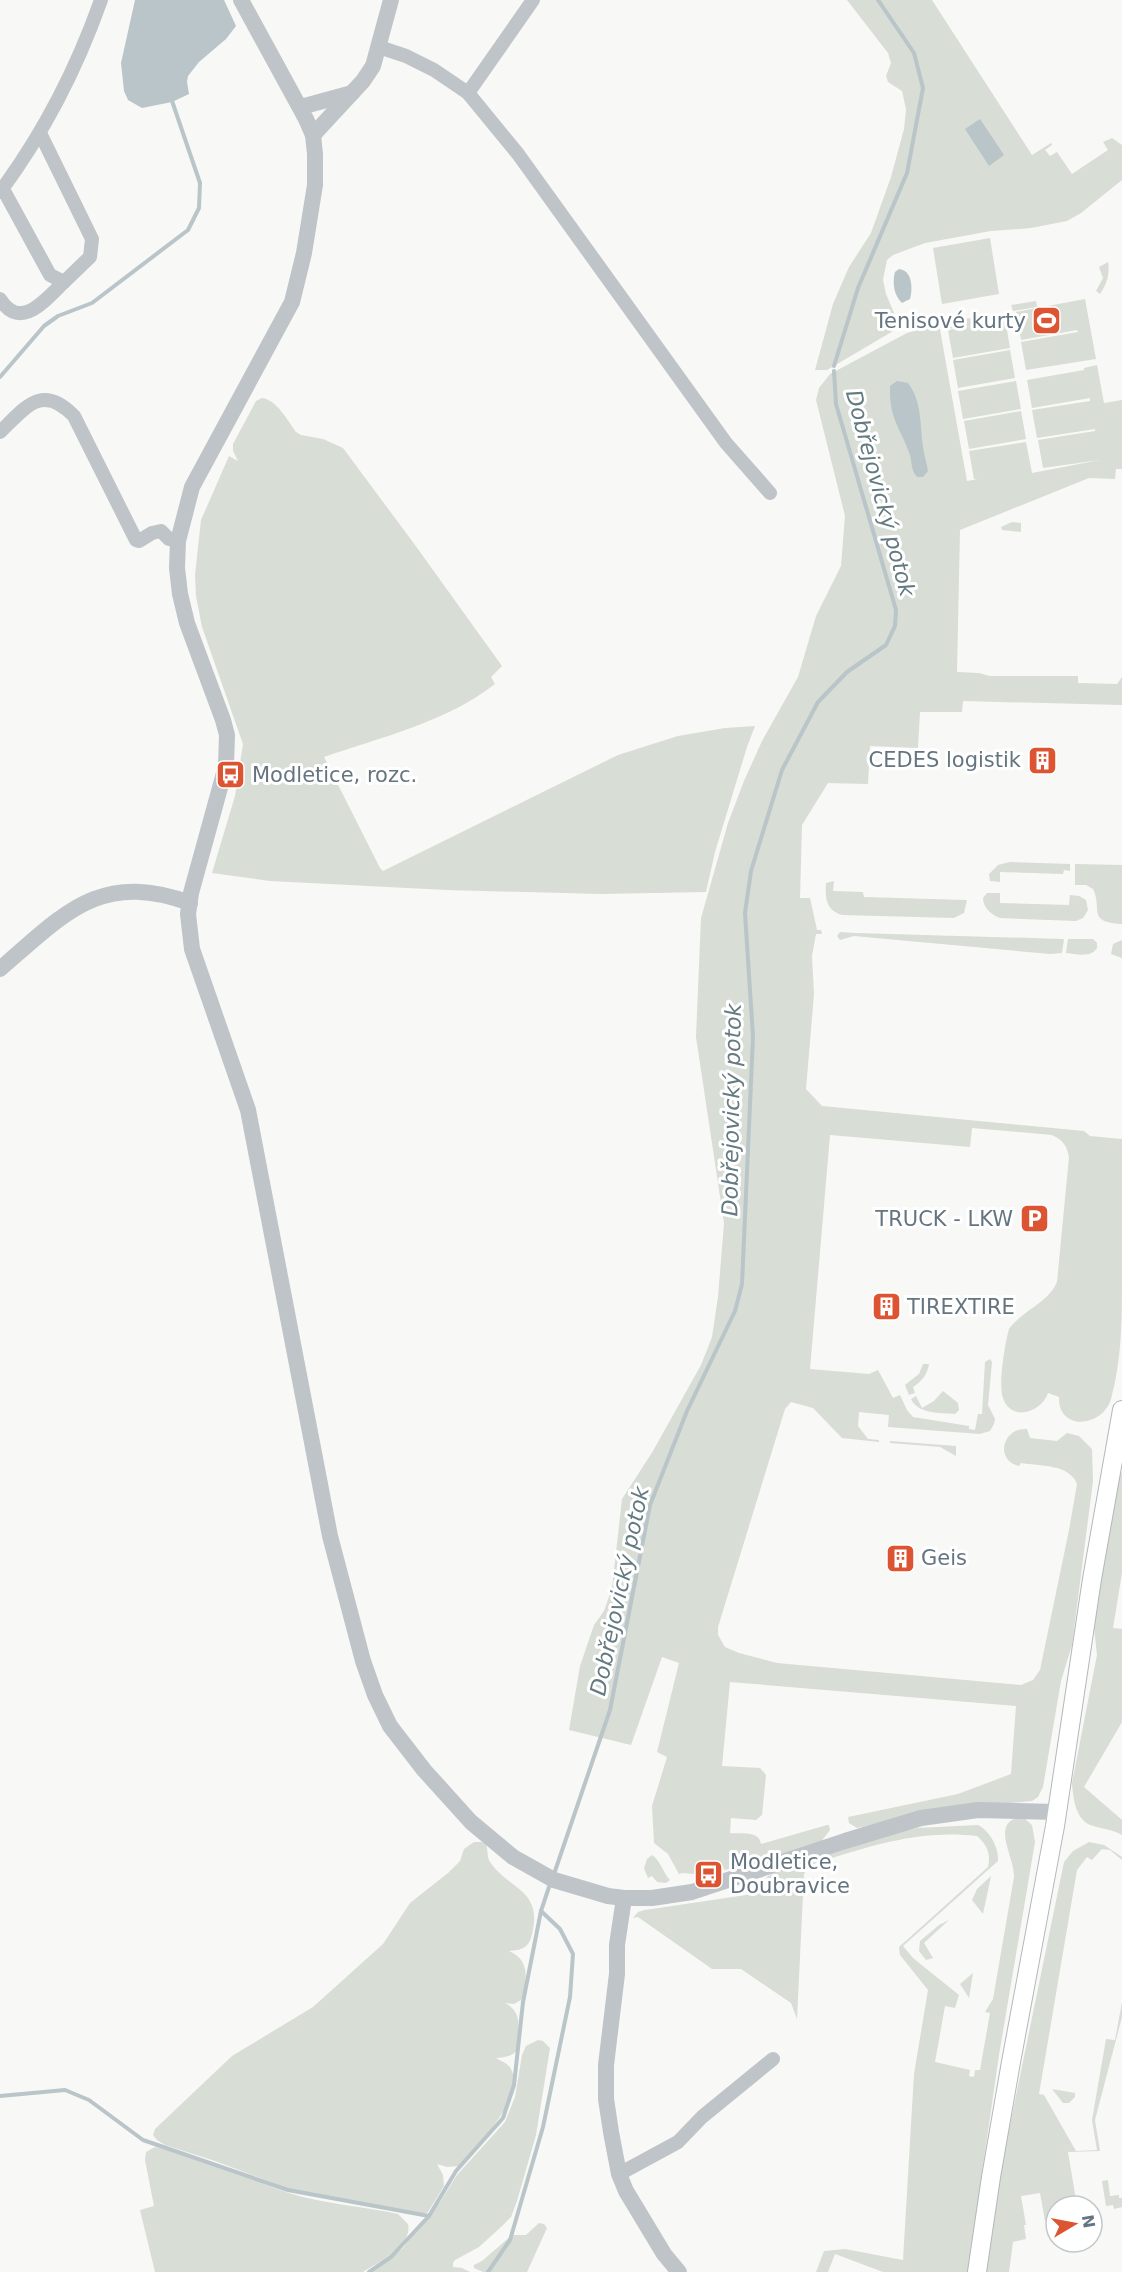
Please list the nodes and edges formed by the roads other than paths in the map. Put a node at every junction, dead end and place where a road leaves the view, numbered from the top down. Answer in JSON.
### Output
{"nodes":[{"id":1,"x":101,"y":0,"type":"edge"},
{"id":2,"x":241,"y":0,"type":"edge"},
{"id":3,"x":391,"y":0,"type":"edge"},
{"id":4,"x":533,"y":0,"type":"edge"},
{"id":5,"x":379,"y":47,"type":"junction"},
{"id":6,"x":352,"y":93,"type":"junction"},
{"id":7,"x":468,"y":93,"type":"junction"},
{"id":8,"x":301,"y":107,"type":"junction"},
{"id":9,"x":40,"y":133,"type":"junction"},
{"id":10,"x":313,"y":135,"type":"junction"},
{"id":11,"x":1,"y":190,"type":"edge"},
{"id":12,"x":64,"y":282,"type":"junction"},
{"id":13,"x":0,"y":299,"type":"edge"},
{"id":14,"x":0,"y":432,"type":"edge"},
{"id":15,"x":770,"y":493,"type":"dead end"},
{"id":16,"x":178,"y":541,"type":"junction"},
{"id":17,"x":190,"y":903,"type":"junction"},
{"id":18,"x":0,"y":969,"type":"edge"},
{"id":19,"x":1122,"y":1410,"type":"edge"},
{"id":20,"x":1057,"y":1812,"type":"junction"},
{"id":21,"x":624,"y":1898,"type":"junction"},
{"id":22,"x":773,"y":2059,"type":"dead end"},
{"id":23,"x":618,"y":2174,"type":"junction"},
{"id":24,"x":679,"y":2272,"type":"edge"},
{"id":25,"x":977,"y":2272,"type":"edge"}],
"edges":[{"from":1,"to":9,"type":"street"},
{"from":2,"to":8,"type":"street"},
{"from":3,"to":5,"type":"street"},
{"from":4,"to":7,"type":"street"},
{"from":5,"to":6,"type":"street"},
{"from":5,"to":7,"type":"street"},
{"from":6,"to":8,"type":"street"},
{"from":6,"to":10,"type":"street"},
{"from":7,"to":15,"type":"street"},
{"from":8,"to":10,"type":"street"},
{"from":9,"to":11,"type":"street"},
{"from":9,"to":12,"type":"street"},
{"from":10,"to":16,"type":"street"},
{"from":11,"to":12,"type":"street"},
{"from":12,"to":13,"type":"street"},
{"from":14,"to":16,"type":"street"},
{"from":16,"to":17,"type":"street"},
{"from":17,"to":18,"type":"street"},
{"from":17,"to":21,"type":"street"},
{"from":19,"to":20,"type":"main road"},
{"from":20,"to":21,"type":"street"},
{"from":20,"to":25,"type":"main road"},
{"from":21,"to":23,"type":"street"},
{"from":22,"to":23,"type":"street"},
{"from":23,"to":24,"type":"street"}]}
